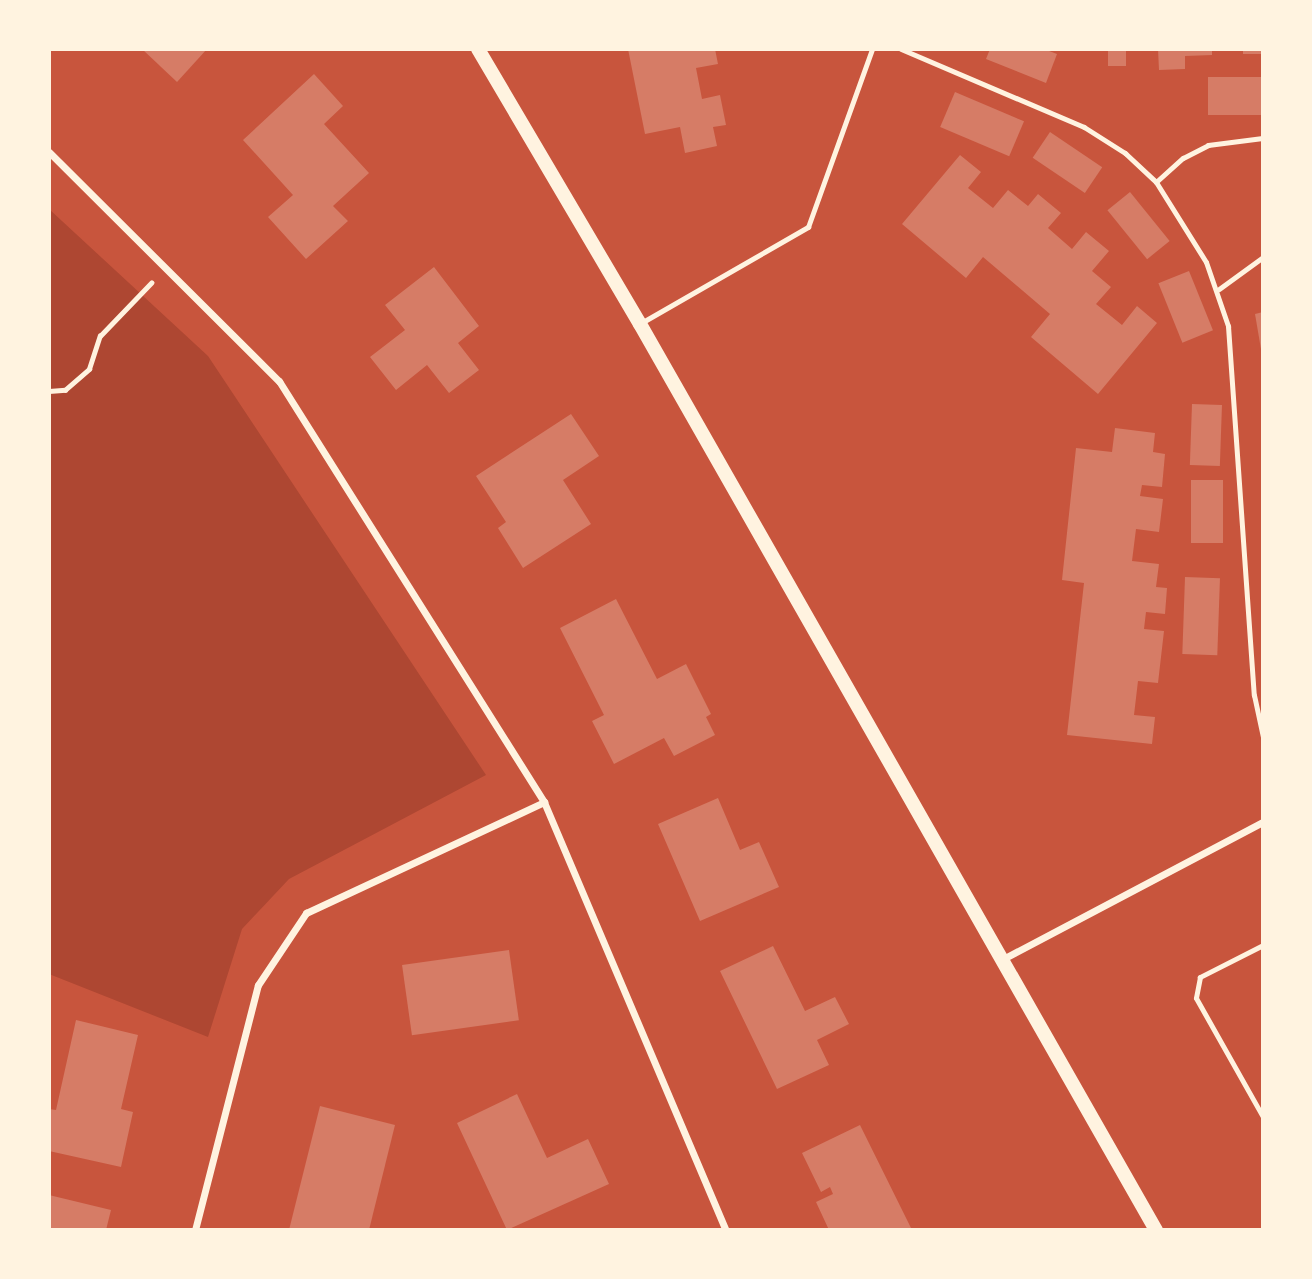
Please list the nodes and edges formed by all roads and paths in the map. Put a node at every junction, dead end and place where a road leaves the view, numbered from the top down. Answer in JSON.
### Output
{"nodes":[{"id":1,"x":478,"y":49,"type":"edge"},
{"id":2,"x":872,"y":49,"type":"edge"},
{"id":3,"x":901,"y":49,"type":"edge"},
{"id":4,"x":1263,"y":138,"type":"edge"},
{"id":5,"x":49,"y":152,"type":"edge"},
{"id":6,"x":1156,"y":182,"type":"junction"},
{"id":7,"x":1263,"y":257,"type":"edge"},
{"id":8,"x":167,"y":269,"type":"junction"},
{"id":9,"x":1219,"y":289,"type":"junction"},
{"id":10,"x":640,"y":324,"type":"junction"},
{"id":11,"x":49,"y":391,"type":"edge"},
{"id":12,"x":1263,"y":694,"type":"edge"},
{"id":13,"x":1254,"y":695,"type":"junction"},
{"id":14,"x":1263,"y":737,"type":"edge"},
{"id":15,"x":544,"y":802,"type":"junction"},
{"id":16,"x":1263,"y":822,"type":"edge"},
{"id":17,"x":1263,"y":945,"type":"edge"},
{"id":18,"x":1000,"y":960,"type":"junction"},
{"id":19,"x":1263,"y":1117,"type":"edge"},
{"id":20,"x":195,"y":1230,"type":"edge"},
{"id":21,"x":726,"y":1230,"type":"edge"},
{"id":22,"x":1156,"y":1230,"type":"edge"}],
"edges":[{"from":1,"to":10,"type":"main road"},
{"from":2,"to":10,"type":"lane"},
{"from":3,"to":6,"type":"lane"},
{"from":4,"to":6,"type":"lane"},
{"from":5,"to":8,"type":"street"},
{"from":6,"to":9,"type":"lane"},
{"from":7,"to":9,"type":"lane"},
{"from":8,"to":11,"type":"path"},
{"from":8,"to":15,"type":"street"},
{"from":9,"to":13,"type":"lane"},
{"from":10,"to":18,"type":"main road"},
{"from":12,"to":13,"type":"lane"},
{"from":13,"to":14,"type":"lane"},
{"from":15,"to":20,"type":"street"},
{"from":15,"to":21,"type":"street"},
{"from":16,"to":18,"type":"street"},
{"from":17,"to":19,"type":"lane"},
{"from":18,"to":22,"type":"main road"}]}
